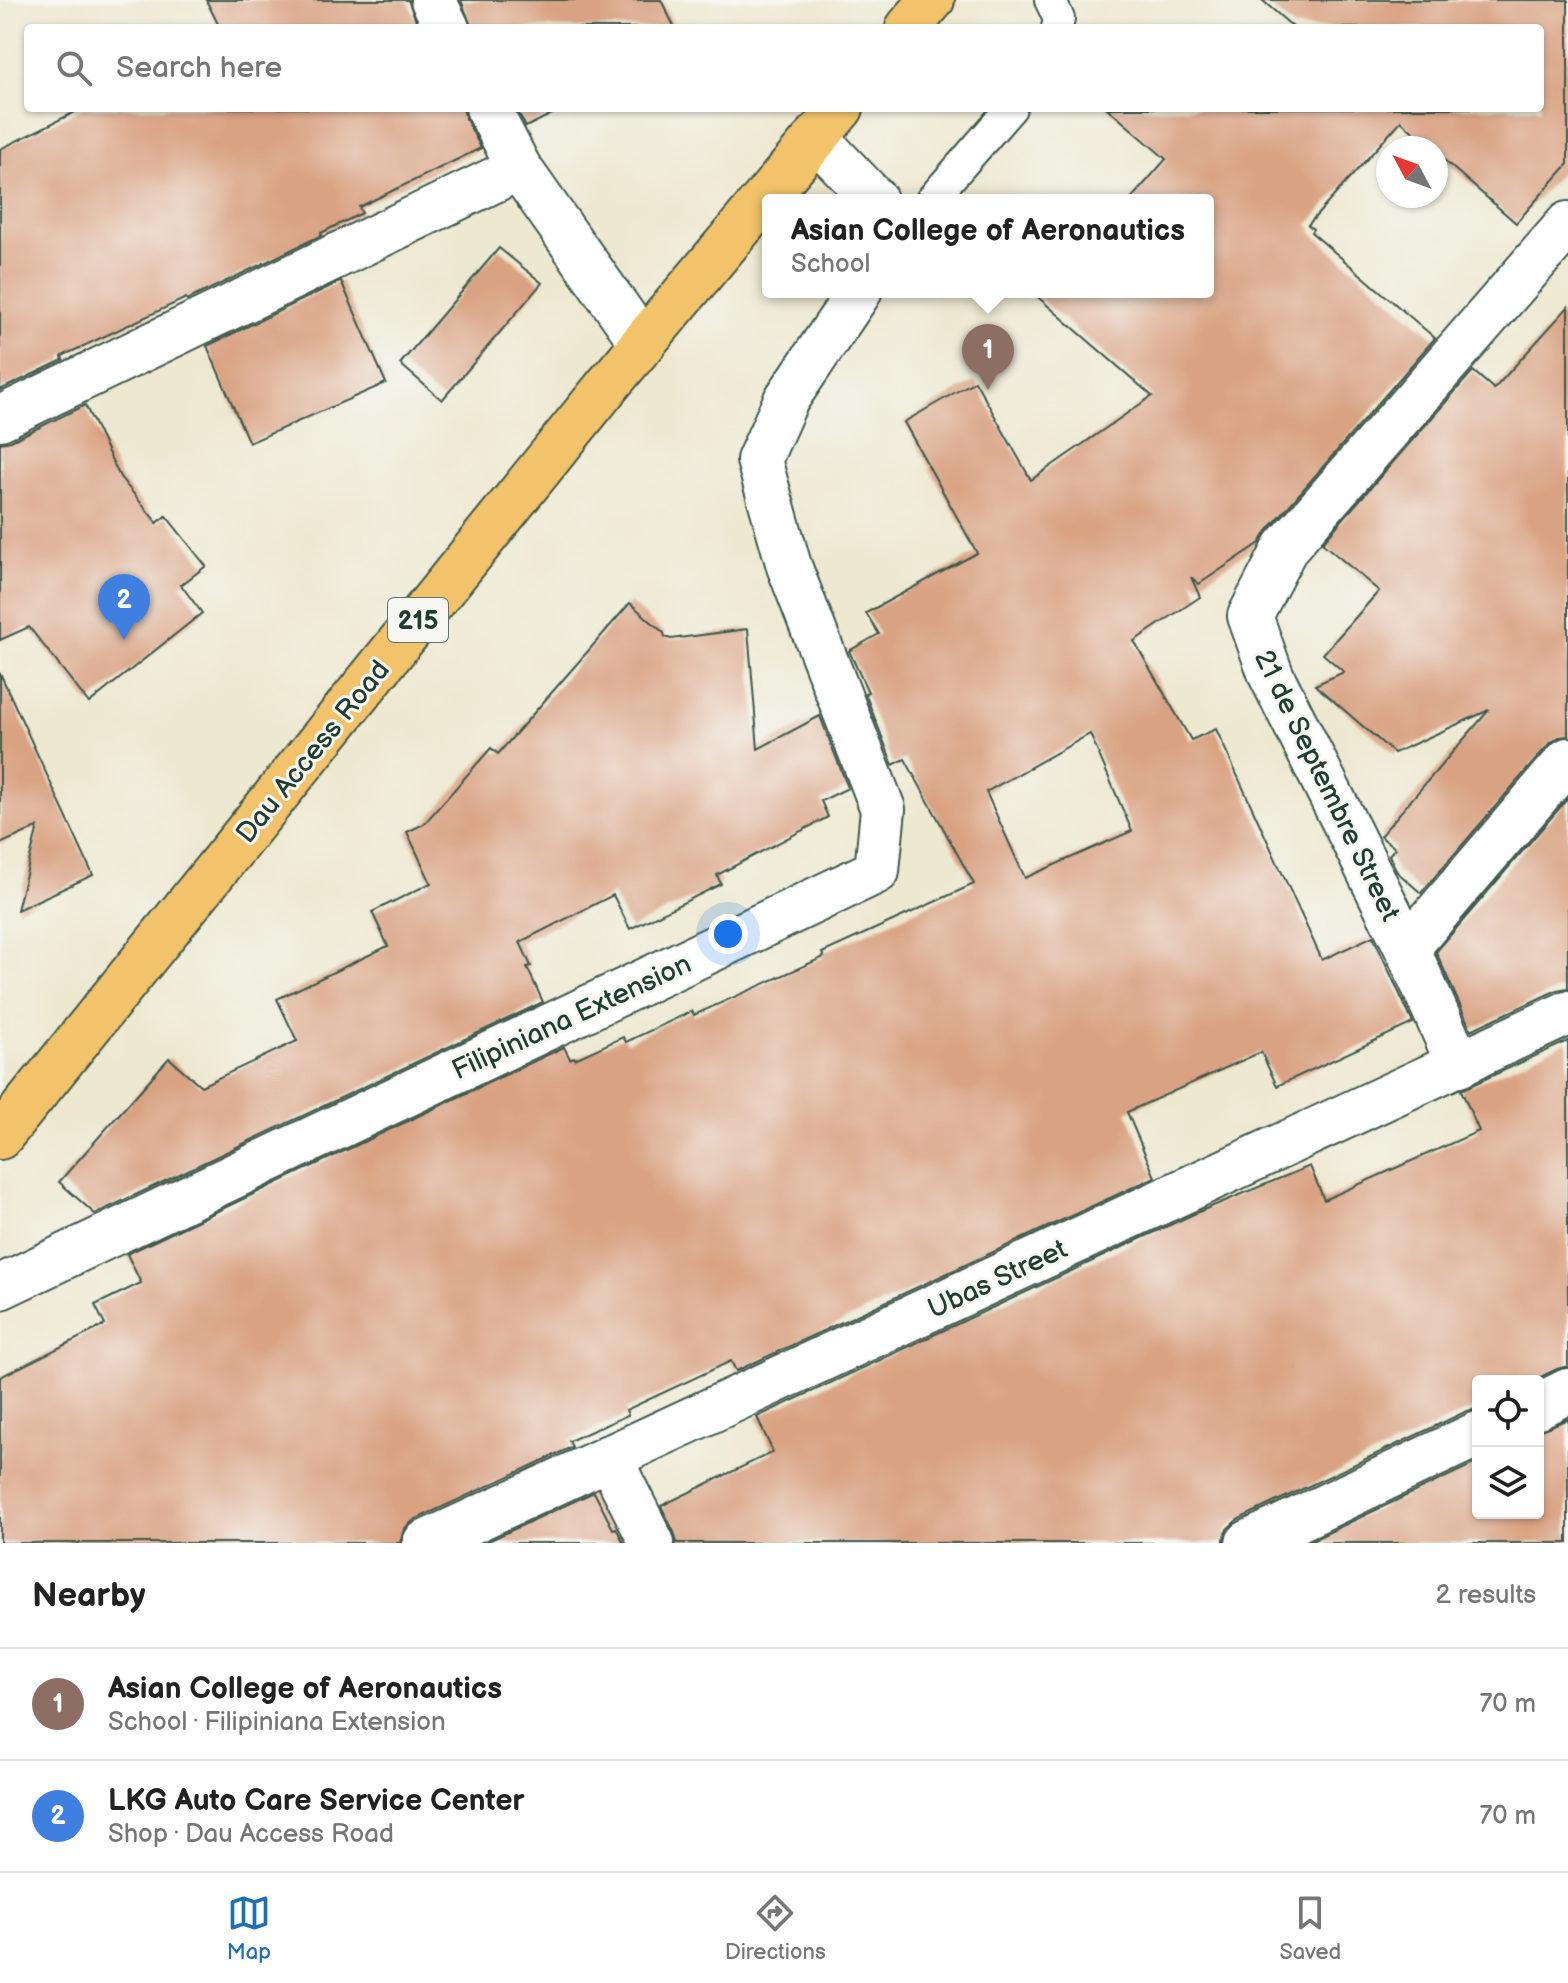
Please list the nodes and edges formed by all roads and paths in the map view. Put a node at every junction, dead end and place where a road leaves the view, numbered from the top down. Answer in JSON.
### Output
{"nodes":[{"id":1,"x":433,"y":0,"type":"edge"},
{"id":2,"x":932,"y":0,"type":"edge"},
{"id":3,"x":1050,"y":0,"type":"edge"},
{"id":4,"x":445,"y":24,"type":"edge"},
{"id":5,"x":911,"y":24,"type":"edge"},
{"id":6,"x":1058,"y":24,"type":"edge"},
{"id":7,"x":490,"y":112,"type":"edge"},
{"id":8,"x":1008,"y":112,"type":"edge"},
{"id":9,"x":829,"y":123,"type":"edge"},
{"id":10,"x":519,"y":168,"type":"junction"},
{"id":11,"x":769,"y":194,"type":"edge"},
{"id":12,"x":871,"y":194,"type":"edge"},
{"id":13,"x":936,"y":194,"type":"edge"},
{"id":14,"x":762,"y":203,"type":"edge"},
{"id":15,"x":1568,"y":224,"type":"edge"},
{"id":16,"x":855,"y":298,"type":"edge"},
{"id":17,"x":643,"y":344,"type":"junction"},
{"id":18,"x":0,"y":418,"type":"edge"},
{"id":19,"x":1568,"y":760,"type":"edge"},
{"id":20,"x":1407,"y":948,"type":"junction"},
{"id":21,"x":1568,"y":1013,"type":"edge"},
{"id":22,"x":1459,"y":1065,"type":"junction"},
{"id":23,"x":0,"y":1137,"type":"edge"},
{"id":24,"x":0,"y":1287,"type":"edge"},
{"id":25,"x":1568,"y":1391,"type":"edge"},
{"id":26,"x":1544,"y":1403,"type":"edge"},
{"id":27,"x":1472,"y":1437,"type":"edge"},
{"id":28,"x":609,"y":1457,"type":"junction"},
{"id":29,"x":425,"y":1543,"type":"edge"},
{"id":30,"x":652,"y":1543,"type":"edge"},
{"id":31,"x":1248,"y":1543,"type":"edge"}],
"edges":[{"from":1,"to":4,"type":"street"},
{"from":2,"to":5,"type":"main road"},
{"from":3,"to":6,"type":"lane"},
{"from":7,"to":10,"type":"street"},
{"from":8,"to":13,"type":"lane"},
{"from":9,"to":11,"type":"main road","name":"Dau Access Road","number":"215"},
{"from":9,"to":12,"type":"street"},
{"from":10,"to":17,"type":"street"},
{"from":10,"to":18,"type":"street"},
{"from":14,"to":17,"type":"main road","name":"Dau Access Road","number":"215"},
{"from":15,"to":20,"type":"street","name":"21 de Septembre Street"},
{"from":16,"to":24,"type":"street","name":"Filipiniana Extension"},
{"from":17,"to":23,"type":"main road","name":"Dau Access Road","number":"215"},
{"from":19,"to":20,"type":"street"},
{"from":20,"to":22,"type":"street","name":"21 de Septembre Street"},
{"from":21,"to":22,"type":"street","name":"Ubas Street"},
{"from":22,"to":28,"type":"street","name":"Ubas Street"},
{"from":25,"to":26,"type":"street"},
{"from":27,"to":31,"type":"street"},
{"from":28,"to":29,"type":"street","name":"Ubas Street"},
{"from":28,"to":30,"type":"street"}]}
